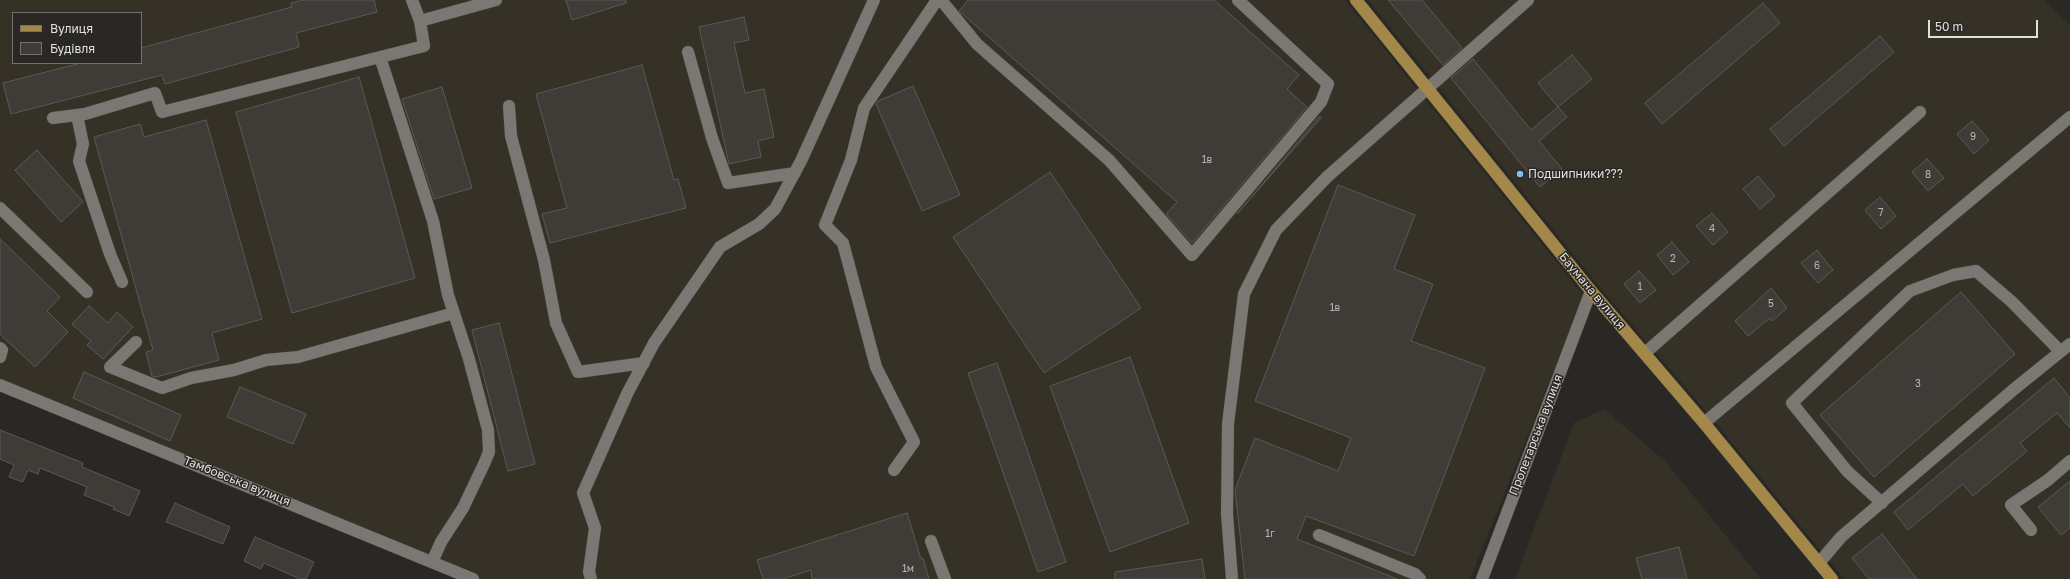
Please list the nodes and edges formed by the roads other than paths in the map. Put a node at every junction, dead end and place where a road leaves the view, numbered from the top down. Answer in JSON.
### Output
{"nodes":[{"id":1,"x":412,"y":0,"type":"edge"},
{"id":2,"x":496,"y":0,"type":"edge"},
{"id":3,"x":874,"y":0,"type":"edge"},
{"id":4,"x":937,"y":0,"type":"edge"},
{"id":5,"x":941,"y":0,"type":"edge"},
{"id":6,"x":1238,"y":0,"type":"edge"},
{"id":7,"x":1356,"y":0,"type":"edge"},
{"id":8,"x":1528,"y":0,"type":"edge"},
{"id":9,"x":420,"y":21,"type":"junction"},
{"id":10,"x":688,"y":52,"type":"dead end"},
{"id":11,"x":380,"y":57,"type":"junction"},
{"id":12,"x":1427,"y":87,"type":"junction"},
{"id":13,"x":509,"y":106,"type":"dead end"},
{"id":14,"x":1920,"y":112,"type":"dead end"},
{"id":15,"x":77,"y":115,"type":"junction"},
{"id":16,"x":2070,"y":117,"type":"edge"},
{"id":17,"x":52,"y":118,"type":"dead end"},
{"id":18,"x":795,"y":173,"type":"junction"},
{"id":19,"x":0,"y":208,"type":"edge"},
{"id":20,"x":122,"y":282,"type":"dead end"},
{"id":21,"x":1591,"y":291,"type":"junction"},
{"id":22,"x":87,"y":292,"type":"dead end"},
{"id":23,"x":454,"y":313,"type":"junction"},
{"id":24,"x":136,"y":342,"type":"dead end"},
{"id":25,"x":0,"y":348,"type":"edge"},
{"id":26,"x":2065,"y":348,"type":"edge"},
{"id":27,"x":1645,"y":354,"type":"junction"},
{"id":28,"x":0,"y":357,"type":"edge"},
{"id":29,"x":644,"y":363,"type":"junction"},
{"id":30,"x":0,"y":385,"type":"edge"},
{"id":31,"x":1704,"y":423,"type":"junction"},
{"id":32,"x":2070,"y":461,"type":"edge"},
{"id":33,"x":894,"y":470,"type":"dead end"},
{"id":34,"x":1882,"y":503,"type":"junction"},
{"id":35,"x":2031,"y":530,"type":"dead end"},
{"id":36,"x":1319,"y":535,"type":"dead end"},
{"id":37,"x":932,"y":541,"type":"dead end"},
{"id":38,"x":432,"y":562,"type":"junction"},
{"id":39,"x":1819,"y":563,"type":"junction"},
{"id":40,"x":473,"y":579,"type":"edge"},
{"id":41,"x":591,"y":579,"type":"edge"},
{"id":42,"x":945,"y":579,"type":"edge"},
{"id":43,"x":1232,"y":579,"type":"edge"},
{"id":44,"x":1420,"y":579,"type":"edge"},
{"id":45,"x":1482,"y":579,"type":"edge"},
{"id":46,"x":1832,"y":579,"type":"edge"}],
"edges":[{"from":1,"to":9,"type":"street"},
{"from":2,"to":9,"type":"street"},
{"from":3,"to":18,"type":"street"},
{"from":4,"to":33,"type":"street"},
{"from":5,"to":6,"type":"street"},
{"from":7,"to":12,"type":"main road","name":"Баумана вулиця"},
{"from":8,"to":12,"type":"street"},
{"from":9,"to":11,"type":"street"},
{"from":10,"to":18,"type":"street"},
{"from":11,"to":15,"type":"street"},
{"from":11,"to":23,"type":"street"},
{"from":12,"to":21,"type":"main road","name":"Баумана вулиця"},
{"from":12,"to":43,"type":"street"},
{"from":13,"to":29,"type":"street"},
{"from":14,"to":27,"type":"street"},
{"from":15,"to":17,"type":"street"},
{"from":15,"to":20,"type":"street"},
{"from":16,"to":31,"type":"street"},
{"from":18,"to":29,"type":"street"},
{"from":19,"to":22,"type":"street"},
{"from":21,"to":27,"type":"main road","name":"Баумана вулиця"},
{"from":21,"to":45,"type":"street","name":"Пролетарська вулиця"},
{"from":23,"to":24,"type":"street"},
{"from":23,"to":38,"type":"street"},
{"from":25,"to":28,"type":"street"},
{"from":26,"to":34,"type":"street"},
{"from":26,"to":34,"type":"street"},
{"from":27,"to":31,"type":"main road","name":"Баумана вулиця"},
{"from":29,"to":41,"type":"street"},
{"from":30,"to":38,"type":"street","name":"Тамбовська вулиця"},
{"from":31,"to":39,"type":"main road","name":"Баумана вулиця"},
{"from":32,"to":35,"type":"street"},
{"from":34,"to":39,"type":"street"},
{"from":36,"to":44,"type":"street"},
{"from":37,"to":42,"type":"street"},
{"from":38,"to":40,"type":"street","name":"Тамбовська вулиця"},
{"from":39,"to":46,"type":"main road","name":"Баумана вулиця"}]}
